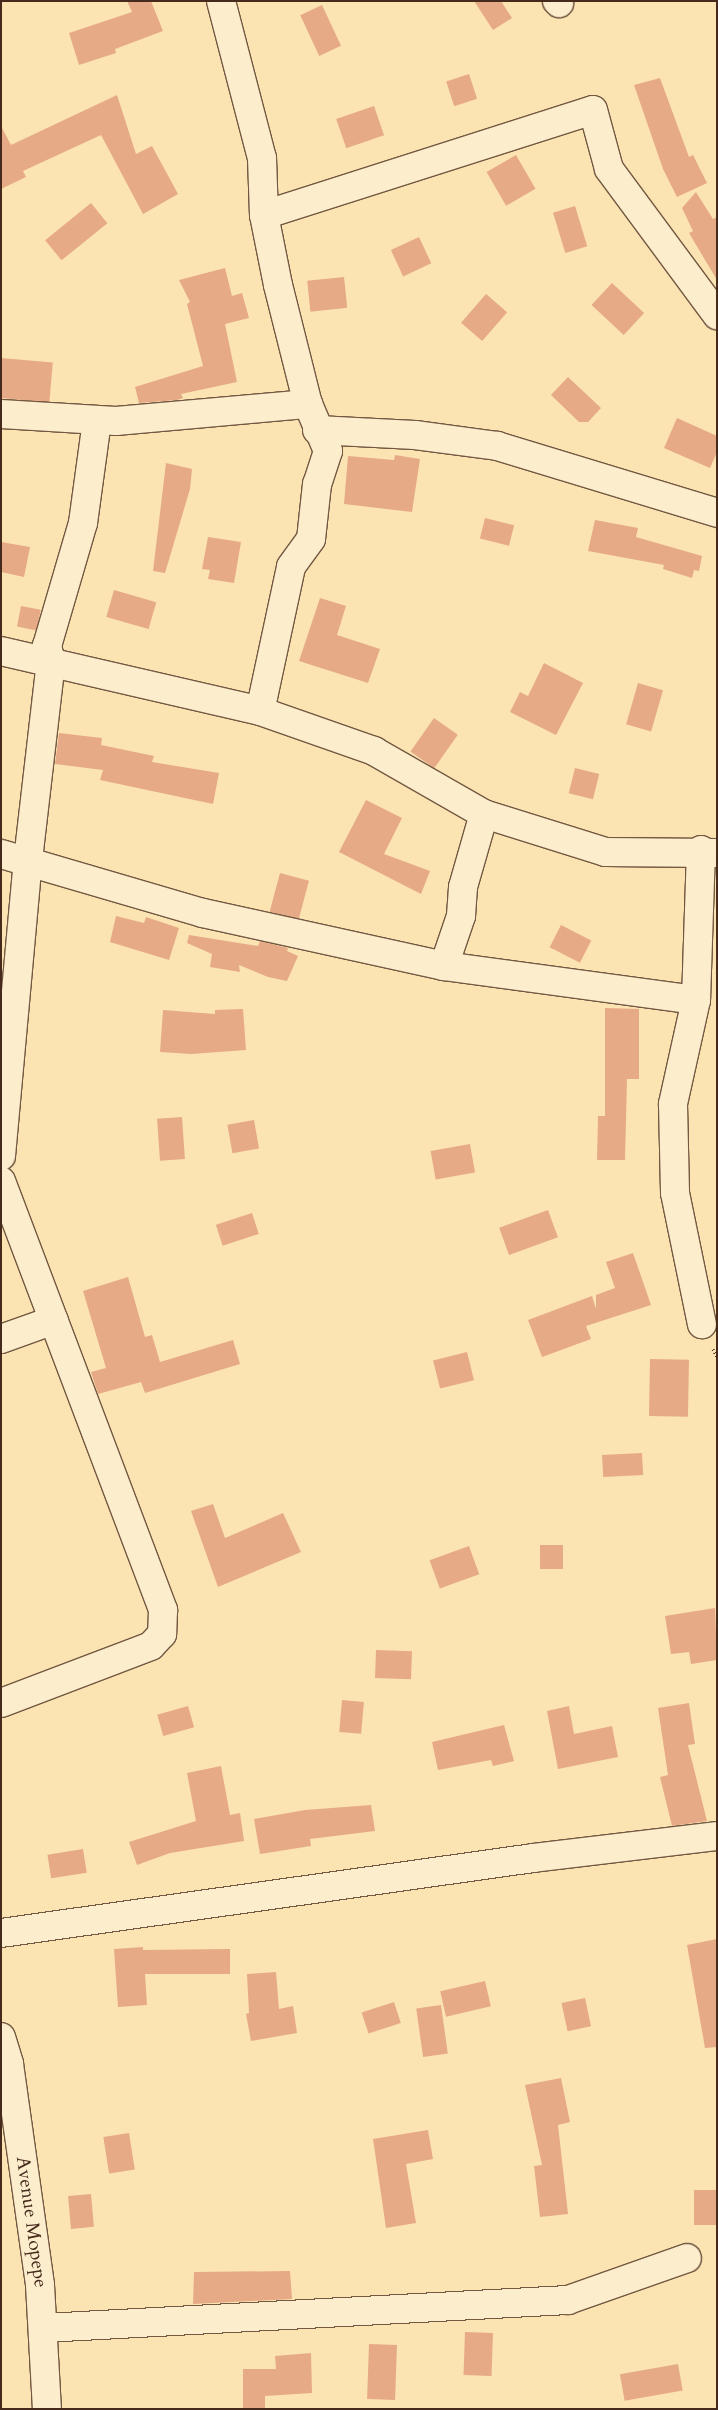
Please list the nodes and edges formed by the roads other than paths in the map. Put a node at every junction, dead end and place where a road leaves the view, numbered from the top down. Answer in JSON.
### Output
{"nodes":[{"id":1,"x":221,"y":1,"type":"edge"},
{"id":2,"x":264,"y":215,"type":"junction"},
{"id":3,"x":717,"y":315,"type":"edge"},
{"id":4,"x":308,"y":404,"type":"junction"},
{"id":5,"x":1,"y":414,"type":"edge"},
{"id":6,"x":97,"y":421,"type":"junction"},
{"id":7,"x":317,"y":430,"type":"junction"},
{"id":8,"x":717,"y":513,"type":"edge"},
{"id":9,"x":1,"y":651,"type":"edge"},
{"id":10,"x":51,"y":661,"type":"junction"},
{"id":11,"x":260,"y":711,"type":"junction"},
{"id":12,"x":484,"y":814,"type":"junction"},
{"id":13,"x":709,"y":851,"type":"edge"},
{"id":14,"x":1,"y":854,"type":"edge"},
{"id":15,"x":28,"y":860,"type":"junction"},
{"id":16,"x":444,"y":966,"type":"junction"},
{"id":17,"x":696,"y":1000,"type":"junction"},
{"id":18,"x":1,"y":1156,"type":"edge"},
{"id":19,"x":1,"y":1181,"type":"edge"},
{"id":20,"x":54,"y":1320,"type":"junction"},
{"id":21,"x":702,"y":1324,"type":"dead end"},
{"id":22,"x":1,"y":1339,"type":"edge"},
{"id":23,"x":1,"y":1703,"type":"edge"},
{"id":24,"x":717,"y":1836,"type":"edge"},
{"id":25,"x":1,"y":1933,"type":"edge"},
{"id":26,"x":1,"y":2037,"type":"edge"},
{"id":27,"x":9,"y":2120,"type":"edge"},
{"id":28,"x":687,"y":2258,"type":"dead end"},
{"id":29,"x":44,"y":2328,"type":"junction"},
{"id":30,"x":47,"y":2409,"type":"edge"}],
"edges":[{"from":1,"to":2,"type":"street"},
{"from":2,"to":3,"type":"street"},
{"from":2,"to":4,"type":"street"},
{"from":4,"to":6,"type":"street"},
{"from":4,"to":7,"type":"street"},
{"from":5,"to":6,"type":"street"},
{"from":6,"to":10,"type":"street"},
{"from":7,"to":8,"type":"street"},
{"from":7,"to":11,"type":"street"},
{"from":9,"to":10,"type":"street"},
{"from":10,"to":11,"type":"street"},
{"from":10,"to":15,"type":"street"},
{"from":11,"to":12,"type":"street"},
{"from":12,"to":13,"type":"street"},
{"from":12,"to":16,"type":"street"},
{"from":13,"to":17,"type":"street"},
{"from":14,"to":15,"type":"street"},
{"from":15,"to":16,"type":"street"},
{"from":15,"to":18,"type":"street"},
{"from":16,"to":17,"type":"street"},
{"from":17,"to":21,"type":"street"},
{"from":19,"to":20,"type":"street"},
{"from":20,"to":22,"type":"street"},
{"from":20,"to":23,"type":"street"},
{"from":24,"to":25,"type":"street"},
{"from":26,"to":27,"type":"street","name":"Avenue Mopepe"},
{"from":27,"to":29,"type":"street","name":"Avenue Mopepe"},
{"from":28,"to":29,"type":"street"},
{"from":29,"to":30,"type":"street","name":"Avenue Mopepe"}]}
